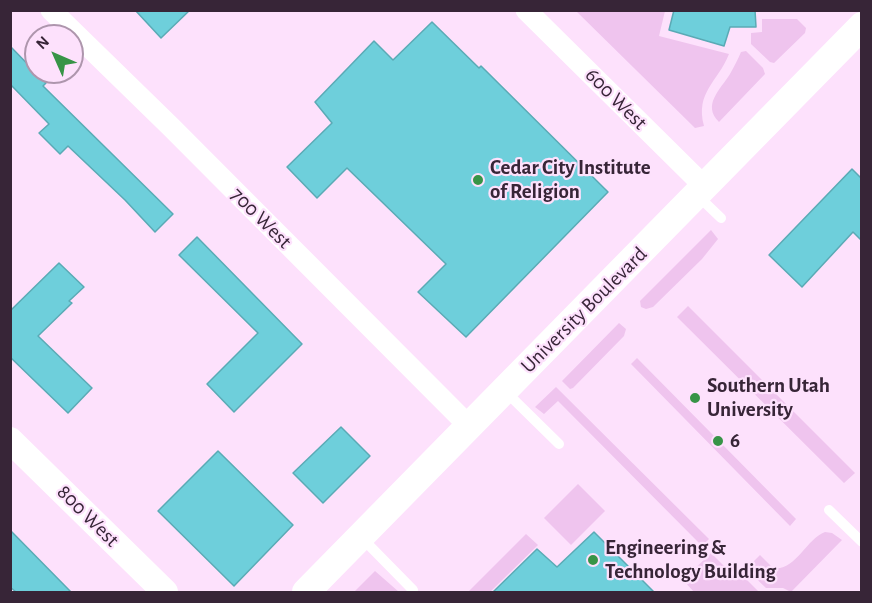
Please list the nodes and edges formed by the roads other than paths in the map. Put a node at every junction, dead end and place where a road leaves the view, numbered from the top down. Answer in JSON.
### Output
{"nodes":[{"id":1,"x":51,"y":10,"type":"edge"},
{"id":2,"x":526,"y":10,"type":"edge"},
{"id":3,"x":861,"y":26,"type":"edge"},
{"id":4,"x":701,"y":191,"type":"junction"},
{"id":5,"x":721,"y":218,"type":"dead end"},
{"id":6,"x":505,"y":390,"type":"junction"},
{"id":7,"x":470,"y":427,"type":"junction"},
{"id":8,"x":10,"y":440,"type":"edge"},
{"id":9,"x":559,"y":444,"type":"dead end"},
{"id":10,"x":829,"y":510,"type":"dead end"},
{"id":11,"x":360,"y":537,"type":"junction"},
{"id":12,"x":861,"y":542,"type":"edge"},
{"id":13,"x":413,"y":590,"type":"dead end"},
{"id":14,"x":165,"y":592,"type":"edge"},
{"id":15,"x":306,"y":592,"type":"edge"}],
"edges":[{"from":1,"to":7,"type":"street","name":"700 West"},
{"from":2,"to":4,"type":"street","name":"600 West"},
{"from":3,"to":4,"type":"main road","name":"University Boulevard"},
{"from":4,"to":5,"type":"lane"},
{"from":4,"to":6,"type":"main road","name":"University Boulevard"},
{"from":6,"to":7,"type":"main road","name":"University Boulevard"},
{"from":6,"to":9,"type":"lane"},
{"from":7,"to":11,"type":"main road","name":"University Boulevard"},
{"from":8,"to":14,"type":"street","name":"800 West"},
{"from":10,"to":12,"type":"lane"},
{"from":11,"to":13,"type":"lane"},
{"from":11,"to":15,"type":"main road","name":"University Boulevard"}]}
